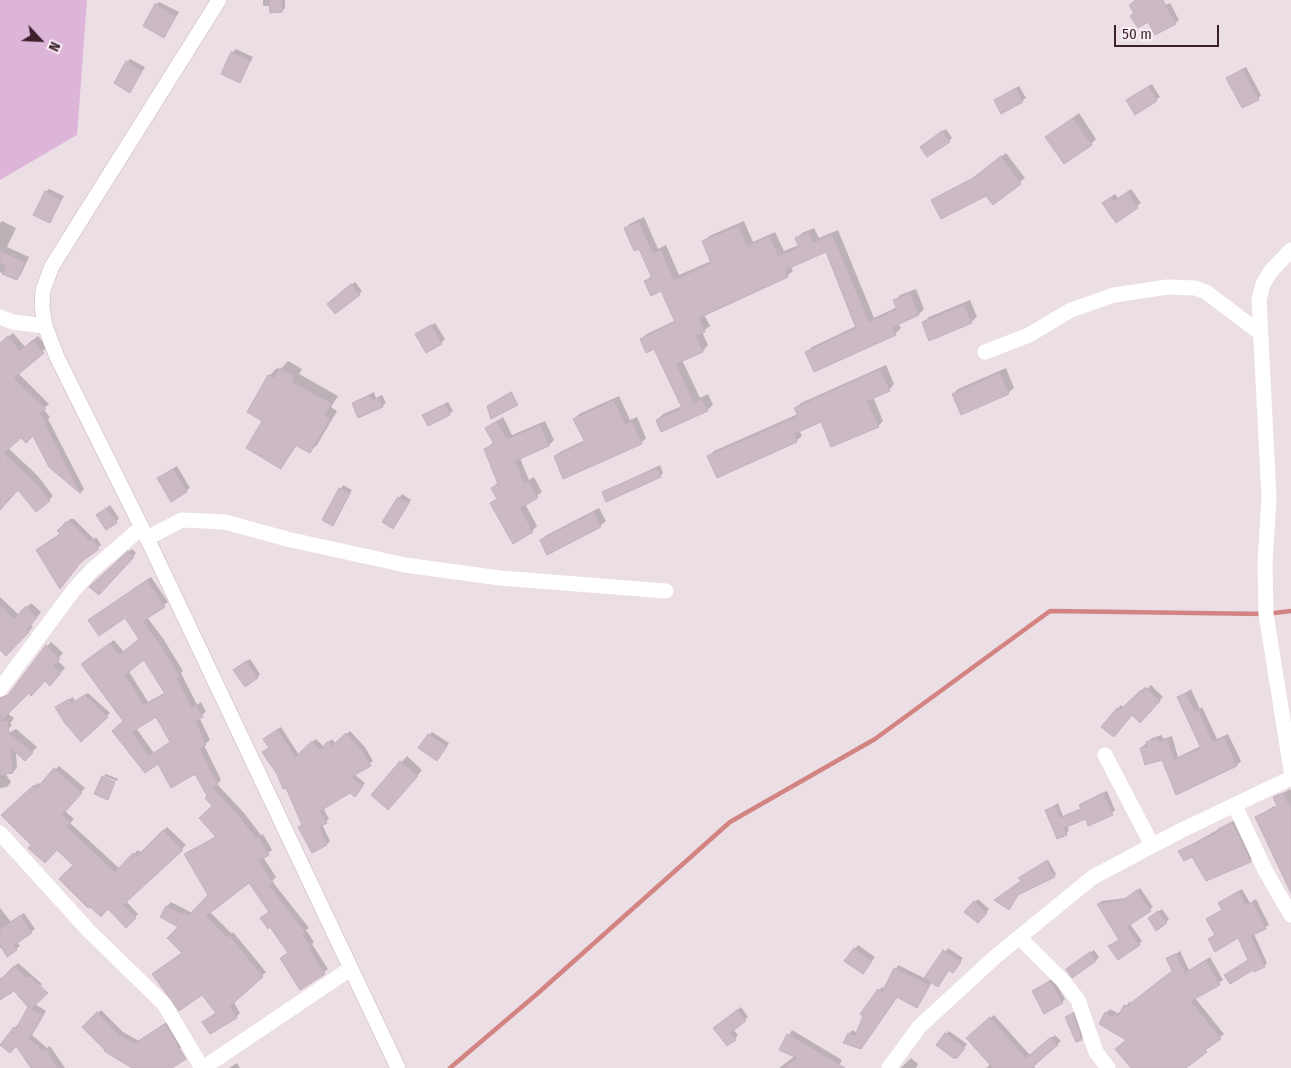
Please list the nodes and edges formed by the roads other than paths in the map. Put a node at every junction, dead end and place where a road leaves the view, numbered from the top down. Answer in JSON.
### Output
{"nodes":[{"id":1,"x":219,"y":0,"type":"edge"},
{"id":2,"x":1291,"y":250,"type":"edge"},
{"id":3,"x":0,"y":317,"type":"edge"},
{"id":4,"x":45,"y":326,"type":"junction"},
{"id":5,"x":1259,"y":332,"type":"junction"},
{"id":6,"x":985,"y":352,"type":"dead end"},
{"id":7,"x":144,"y":533,"type":"junction"},
{"id":8,"x":666,"y":591,"type":"dead end"},
{"id":9,"x":0,"y":689,"type":"edge"},
{"id":10,"x":1105,"y":755,"type":"dead end"},
{"id":11,"x":1291,"y":770,"type":"edge"},
{"id":12,"x":1291,"y":778,"type":"edge"},
{"id":13,"x":1235,"y":806,"type":"junction"},
{"id":14,"x":0,"y":833,"type":"edge"},
{"id":15,"x":1152,"y":845,"type":"junction"},
{"id":16,"x":1291,"y":915,"type":"edge"},
{"id":17,"x":1020,"y":937,"type":"junction"},
{"id":18,"x":350,"y":969,"type":"junction"},
{"id":19,"x":202,"y":1068,"type":"edge"},
{"id":20,"x":398,"y":1068,"type":"edge"},
{"id":21,"x":889,"y":1068,"type":"edge"},
{"id":22,"x":1108,"y":1068,"type":"edge"}],
"edges":[{"from":1,"to":4,"type":"street"},
{"from":2,"to":5,"type":"street"},
{"from":3,"to":4,"type":"street"},
{"from":4,"to":7,"type":"street"},
{"from":5,"to":6,"type":"street"},
{"from":5,"to":11,"type":"street"},
{"from":7,"to":8,"type":"street"},
{"from":7,"to":9,"type":"street"},
{"from":7,"to":18,"type":"street"},
{"from":10,"to":15,"type":"street"},
{"from":12,"to":13,"type":"street"},
{"from":13,"to":15,"type":"street"},
{"from":13,"to":16,"type":"street"},
{"from":14,"to":19,"type":"street"},
{"from":15,"to":17,"type":"street"},
{"from":17,"to":21,"type":"street"},
{"from":17,"to":22,"type":"street"},
{"from":18,"to":19,"type":"street"},
{"from":18,"to":20,"type":"street"}]}
